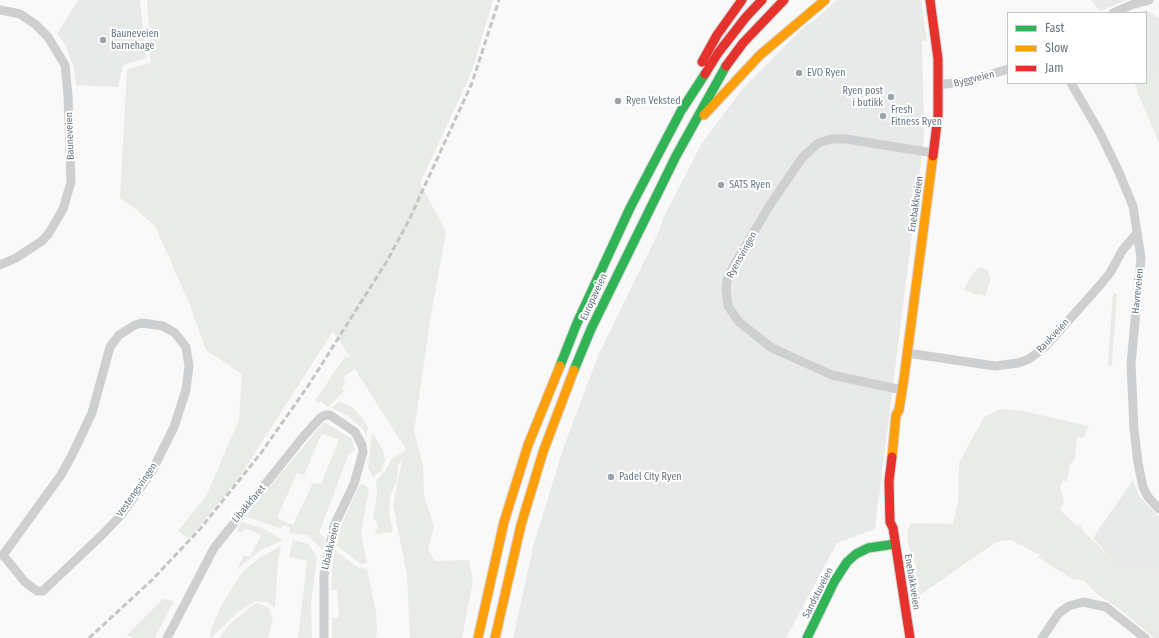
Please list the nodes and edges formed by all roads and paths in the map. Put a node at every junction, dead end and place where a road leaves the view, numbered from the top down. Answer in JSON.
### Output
{"nodes":[{"id":1,"x":742,"y":0,"type":"edge"},
{"id":2,"x":762,"y":0,"type":"edge"},
{"id":3,"x":784,"y":0,"type":"edge"},
{"id":4,"x":825,"y":0,"type":"edge"},
{"id":5,"x":930,"y":0,"type":"edge"},
{"id":6,"x":1149,"y":0,"type":"edge"},
{"id":7,"x":0,"y":10,"type":"edge"},
{"id":8,"x":1115,"y":12,"type":"edge"},
{"id":9,"x":1007,"y":69,"type":"edge"},
{"id":10,"x":1072,"y":84,"type":"edge"},
{"id":11,"x":939,"y":85,"type":"junction"},
{"id":12,"x":681,"y":111,"type":"junction"},
{"id":13,"x":690,"y":129,"type":"junction"},
{"id":14,"x":934,"y":153,"type":"junction"},
{"id":15,"x":1137,"y":233,"type":"junction"},
{"id":16,"x":0,"y":265,"type":"edge"},
{"id":17,"x":907,"y":353,"type":"junction"},
{"id":18,"x":902,"y":390,"type":"junction"},
{"id":19,"x":357,"y":436,"type":"joint"},
{"id":20,"x":1159,"y":509,"type":"edge"},
{"id":21,"x":895,"y":544,"type":"junction"},
{"id":22,"x":1,"y":555,"type":"edge"},
{"id":23,"x":167,"y":638,"type":"edge"},
{"id":24,"x":324,"y":638,"type":"edge"},
{"id":25,"x":478,"y":638,"type":"edge"},
{"id":26,"x":495,"y":638,"type":"edge"},
{"id":27,"x":807,"y":638,"type":"edge"},
{"id":28,"x":910,"y":638,"type":"edge"},
{"id":29,"x":1042,"y":638,"type":"edge"},
{"id":30,"x":1145,"y":638,"type":"edge"}],
"edges":[{"from":1,"to":12,"type":"main road"},
{"from":2,"to":12,"type":"main road","name":"Europaveien"},
{"from":3,"to":13,"type":"main road","name":"Europaveien"},
{"from":4,"to":13,"type":"main road"},
{"from":5,"to":11,"type":"main road","name":"Enebakkveien"},
{"from":6,"to":8,"type":"street"},
{"from":7,"to":16,"type":"street","name":"Bauneveien"},
{"from":9,"to":11,"type":"street","name":"Byggveien"},
{"from":10,"to":15,"type":"street","name":"Havreveien"},
{"from":11,"to":14,"type":"main road","name":"Enebakkveien"},
{"from":12,"to":25,"type":"main road","name":"Europaveien"},
{"from":13,"to":26,"type":"main road","name":"Europaveien"},
{"from":14,"to":17,"type":"main road","name":"Enebakkveien"},
{"from":14,"to":18,"type":"street","name":"Ryensvingen"},
{"from":15,"to":17,"type":"street","name":"Raukveien"},
{"from":15,"to":20,"type":"street","name":"Havreveien"},
{"from":17,"to":18,"type":"main road","name":"Enebakkveien"},
{"from":18,"to":21,"type":"main road","name":"Enebakkveien"},
{"from":19,"to":23,"type":"street","name":"Libakkfaret"},
{"from":19,"to":24,"type":"street","name":"Libakkveien"},
{"from":21,"to":27,"type":"main road","name":"Sandstuveien"},
{"from":21,"to":28,"type":"main road","name":"Enebakkveien"},
{"from":22,"to":22,"type":"street","name":"Vestengsvingen"},
{"from":29,"to":30,"type":"street"}]}
